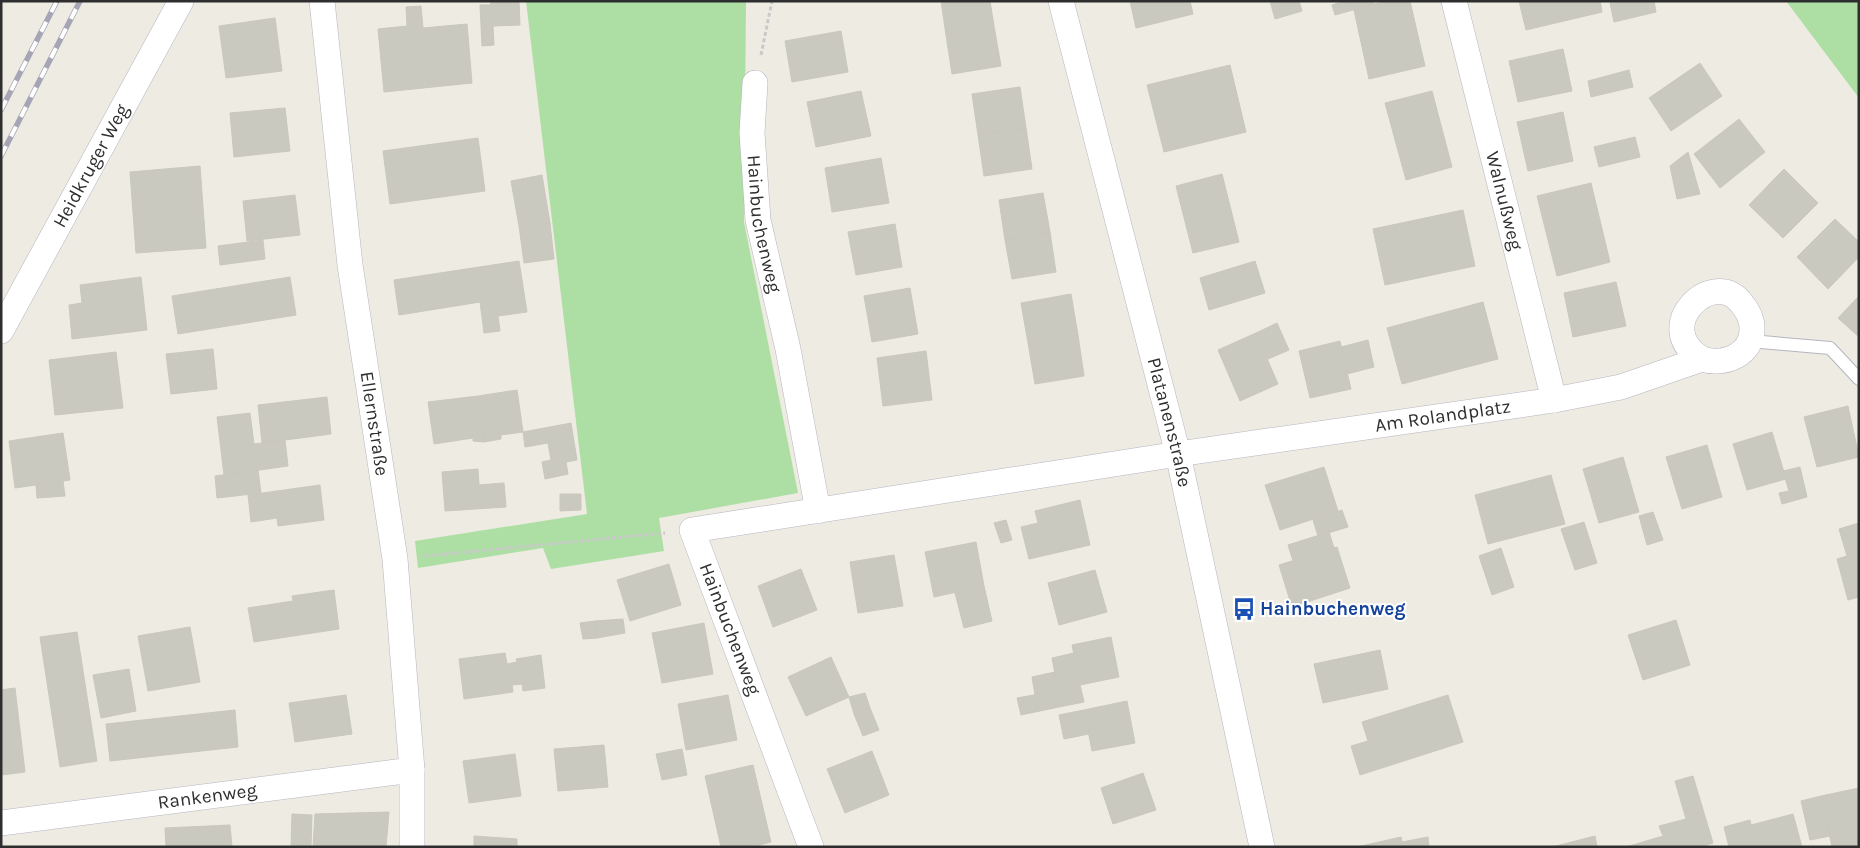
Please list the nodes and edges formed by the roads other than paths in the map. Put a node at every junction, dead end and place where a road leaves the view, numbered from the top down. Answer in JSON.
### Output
{"nodes":[{"id":1,"x":181,"y":1,"type":"edge"},
{"id":2,"x":322,"y":1,"type":"edge"},
{"id":3,"x":1061,"y":1,"type":"edge"},
{"id":4,"x":1454,"y":1,"type":"edge"},
{"id":5,"x":755,"y":83,"type":"road end"},
{"id":6,"x":1,"y":331,"type":"edge"},
{"id":7,"x":1750,"y":341,"type":"junction"},
{"id":8,"x":1702,"y":360,"type":"junction"},
{"id":9,"x":1859,"y":379,"type":"edge"},
{"id":10,"x":1554,"y":400,"type":"junction"},
{"id":11,"x":1178,"y":454,"type":"junction"},
{"id":12,"x":818,"y":511,"type":"junction"},
{"id":13,"x":412,"y":770,"type":"junction"},
{"id":14,"x":1,"y":823,"type":"edge"},
{"id":15,"x":412,"y":847,"type":"edge"},
{"id":16,"x":811,"y":847,"type":"edge"},
{"id":17,"x":1262,"y":847,"type":"edge"}],
"edges":[{"from":1,"to":6,"type":"street","name":"Heidkruger Weg"},
{"from":2,"to":13,"type":"street","name":"Ellernstraße"},
{"from":3,"to":11,"type":"street","name":"Platanenstraße"},
{"from":4,"to":10,"type":"street","name":"Walnußweg"},
{"from":5,"to":12,"type":"street","name":"Hainbuchenweg"},
{"from":7,"to":8,"type":"street","name":"Am Rolandplatz"},
{"from":7,"to":8,"type":"street"},
{"from":7,"to":9,"type":"lane"},
{"from":8,"to":10,"type":"street","name":"Am Rolandplatz"},
{"from":10,"to":11,"type":"street","name":"Am Rolandplatz"},
{"from":11,"to":12,"type":"street"},
{"from":11,"to":17,"type":"street","name":"Platanenstraße"},
{"from":12,"to":16,"type":"street","name":"Hainbuchenweg"},
{"from":13,"to":14,"type":"street","name":"Rankenweg"},
{"from":13,"to":15,"type":"street","name":"Ellernstraße"}]}
